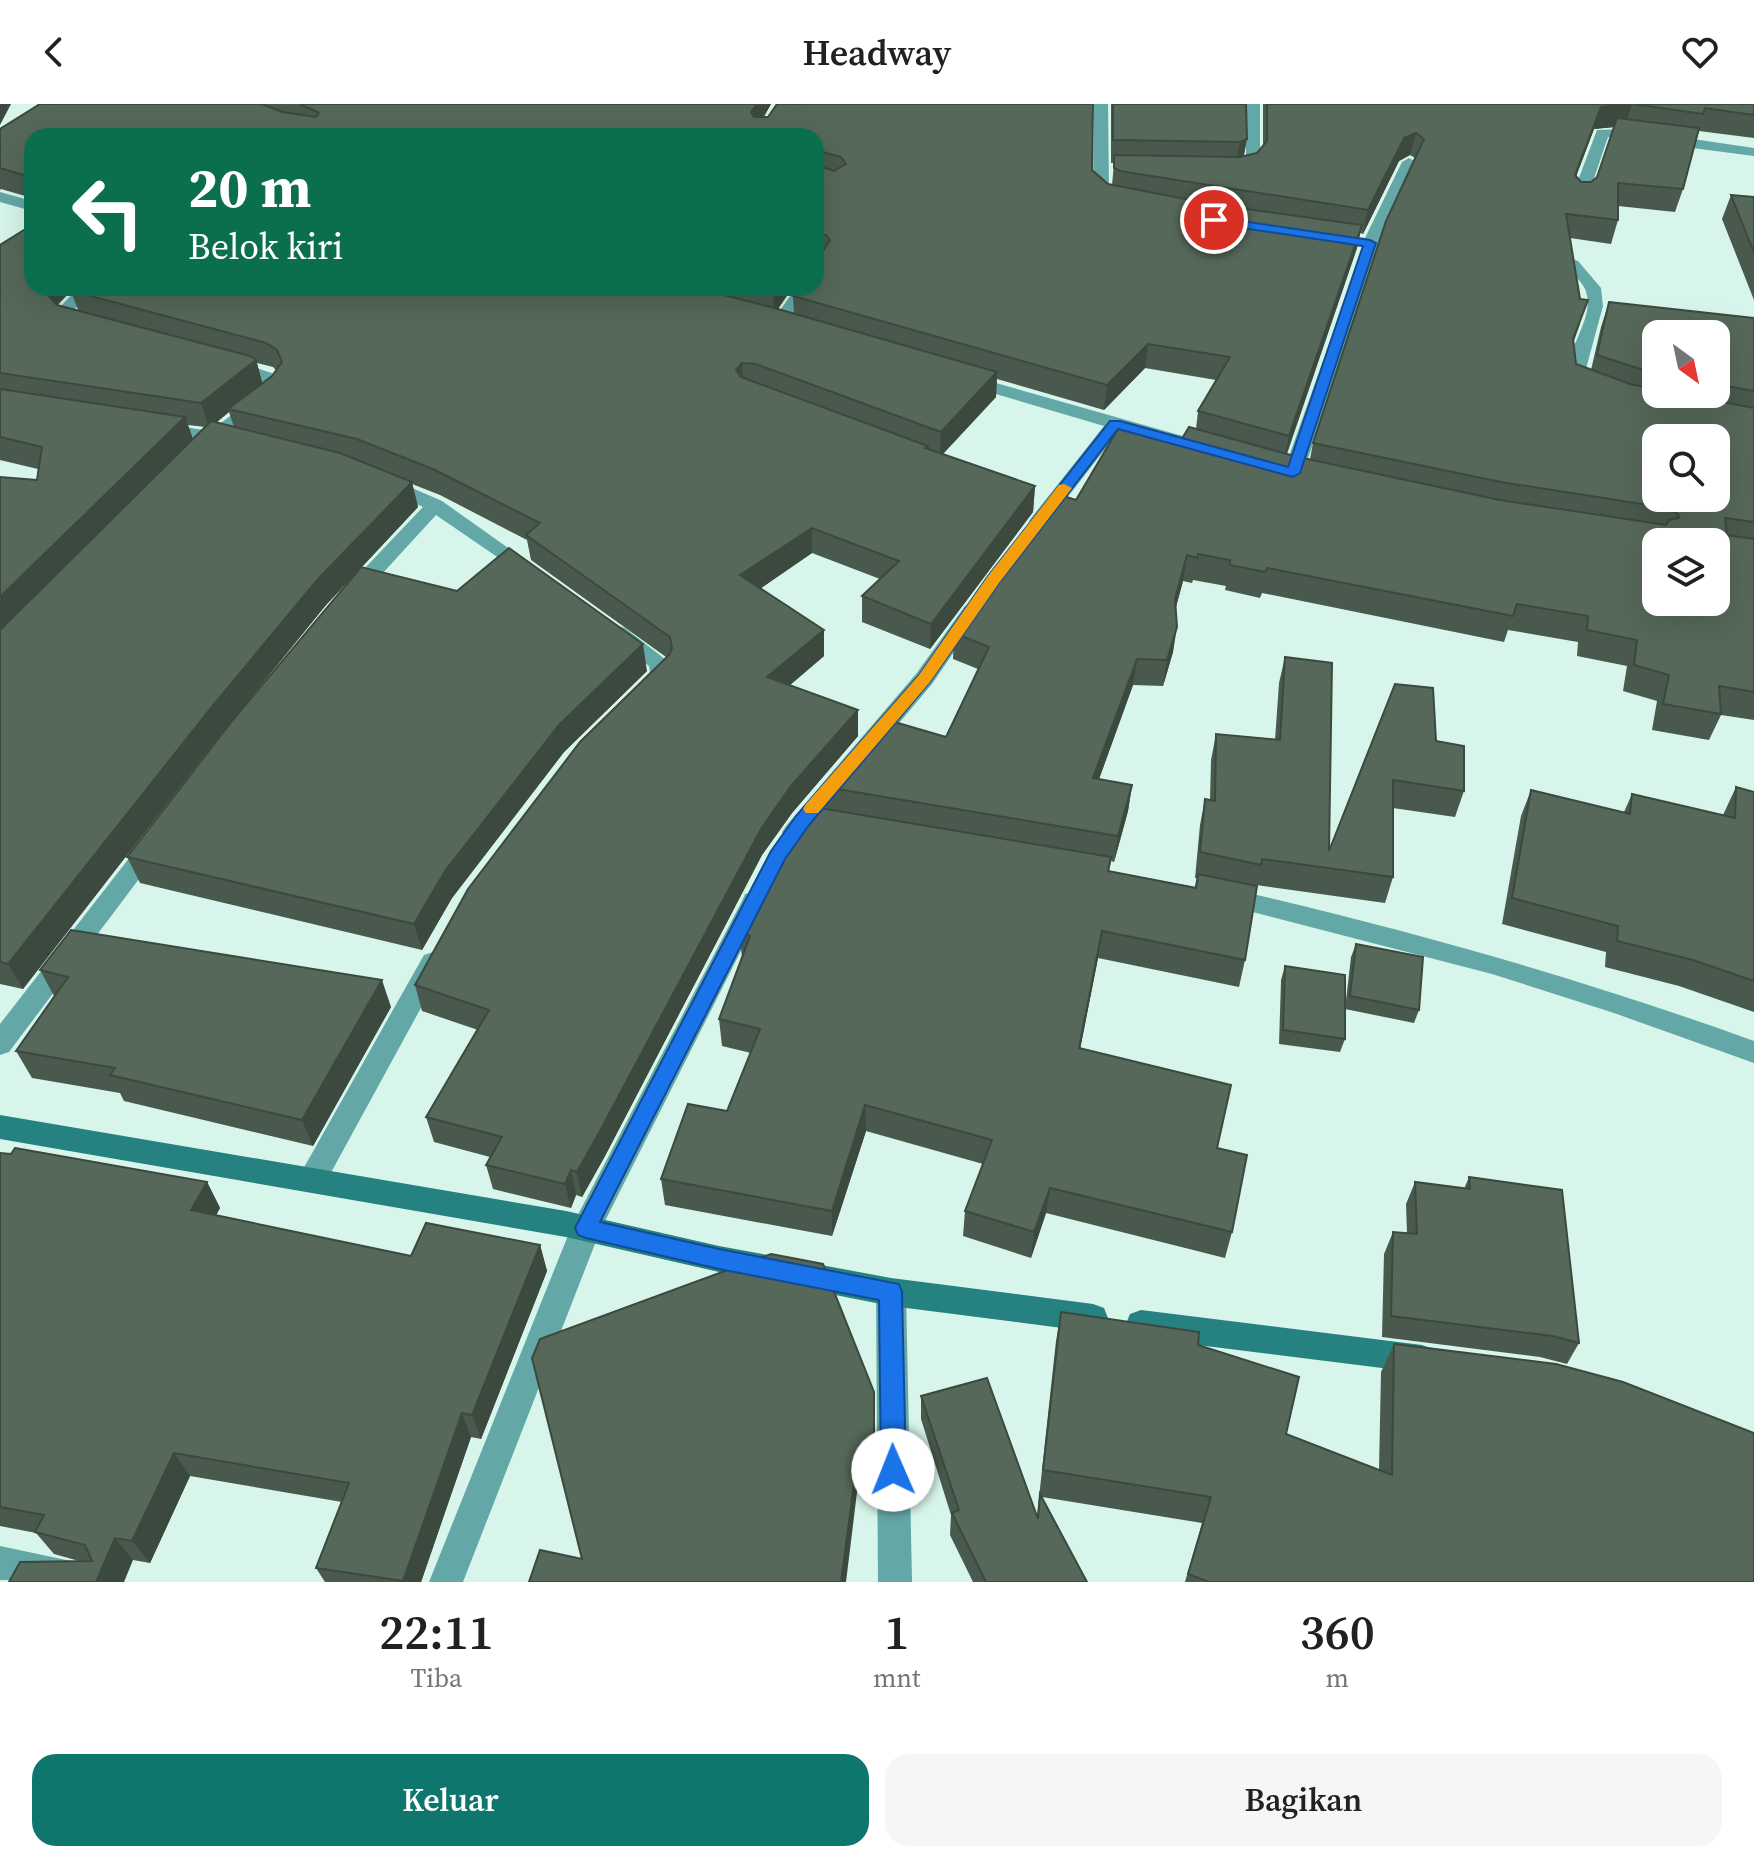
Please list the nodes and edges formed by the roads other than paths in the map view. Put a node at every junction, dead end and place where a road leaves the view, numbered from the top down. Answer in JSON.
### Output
{"nodes":[{"id":1,"x":1101,"y":104,"type":"edge"},
{"id":2,"x":1253,"y":104,"type":"edge"},
{"id":3,"x":1754,"y":152,"type":"edge"},
{"id":4,"x":1409,"y":162,"type":"edge"},
{"id":5,"x":1221,"y":173,"type":"edge"},
{"id":6,"x":0,"y":197,"type":"edge"},
{"id":7,"x":1579,"y":199,"type":"edge"},
{"id":8,"x":24,"y":204,"type":"edge"},
{"id":9,"x":1129,"y":204,"type":"edge"},
{"id":10,"x":1316,"y":237,"type":"edge"},
{"id":11,"x":1370,"y":243,"type":"junction"},
{"id":12,"x":1572,"y":264,"type":"edge"},
{"id":13,"x":79,"y":296,"type":"edge"},
{"id":14,"x":796,"y":296,"type":"edge"},
{"id":15,"x":98,"y":330,"type":"edge"},
{"id":16,"x":809,"y":333,"type":"edge"},
{"id":17,"x":205,"y":357,"type":"edge"},
{"id":18,"x":947,"y":374,"type":"edge"},
{"id":19,"x":1611,"y":398,"type":"edge"},
{"id":20,"x":1115,"y":424,"type":"junction"},
{"id":21,"x":138,"y":425,"type":"edge"},
{"id":22,"x":214,"y":437,"type":"junction"},
{"id":23,"x":242,"y":443,"type":"edge"},
{"id":24,"x":1234,"y":456,"type":"edge"},
{"id":25,"x":192,"y":459,"type":"edge"},
{"id":26,"x":1293,"y":472,"type":"edge"},
{"id":27,"x":370,"y":477,"type":"edge"},
{"id":28,"x":435,"y":505,"type":"junction"},
{"id":29,"x":1031,"y":531,"type":"edge"},
{"id":30,"x":549,"y":585,"type":"edge"},
{"id":31,"x":985,"y":592,"type":"edge"},
{"id":32,"x":335,"y":612,"type":"edge"},
{"id":33,"x":600,"y":620,"type":"edge"},
{"id":34,"x":625,"y":708,"type":"edge"},
{"id":35,"x":802,"y":821,"type":"junction"},
{"id":36,"x":832,"y":826,"type":"edge"},
{"id":37,"x":164,"y":829,"type":"edge"},
{"id":38,"x":777,"y":856,"type":"edge"},
{"id":39,"x":763,"y":883,"type":"edge"},
{"id":40,"x":1195,"y":890,"type":"edge"},
{"id":41,"x":448,"y":934,"type":"edge"},
{"id":42,"x":0,"y":1044,"type":"edge"},
{"id":43,"x":1754,"y":1052,"type":"edge"},
{"id":44,"x":0,"y":1127,"type":"edge"},
{"id":45,"x":312,"y":1180,"type":"junction"},
{"id":46,"x":586,"y":1228,"type":"junction"},
{"id":47,"x":891,"y":1292,"type":"junction"},
{"id":48,"x":1444,"y":1361,"type":"edge"},
{"id":49,"x":0,"y":1563,"type":"edge"},
{"id":50,"x":90,"y":1582,"type":"edge"},
{"id":51,"x":446,"y":1582,"type":"edge"},
{"id":52,"x":895,"y":1582,"type":"edge"}],
"edges":[{"from":1,"to":9,"type":"street"},
{"from":2,"to":5,"type":"street"},
{"from":3,"to":7,"type":"street"},
{"from":4,"to":11,"type":"street"},
{"from":6,"to":8,"type":"street"},
{"from":10,"to":11,"type":"street"},
{"from":11,"to":26,"type":"street"},
{"from":12,"to":19,"type":"street"},
{"from":13,"to":15,"type":"street"},
{"from":14,"to":16,"type":"street"},
{"from":17,"to":22,"type":"street"},
{"from":18,"to":20,"type":"street"},
{"from":20,"to":24,"type":"street"},
{"from":20,"to":29,"type":"street"},
{"from":21,"to":22,"type":"street"},
{"from":22,"to":23,"type":"street"},
{"from":22,"to":25,"type":"street"},
{"from":27,"to":28,"type":"street"},
{"from":28,"to":30,"type":"street"},
{"from":28,"to":32,"type":"street"},
{"from":31,"to":35,"type":"street"},
{"from":33,"to":34,"type":"street"},
{"from":35,"to":36,"type":"street"},
{"from":35,"to":38,"type":"street"},
{"from":37,"to":42,"type":"street"},
{"from":39,"to":46,"type":"street"},
{"from":40,"to":43,"type":"street"},
{"from":41,"to":45,"type":"street"},
{"from":44,"to":45,"type":"street"},
{"from":45,"to":46,"type":"street"},
{"from":46,"to":47,"type":"street"},
{"from":46,"to":51,"type":"street"},
{"from":47,"to":48,"type":"street"},
{"from":47,"to":52,"type":"street"},
{"from":49,"to":50,"type":"street"}]}
